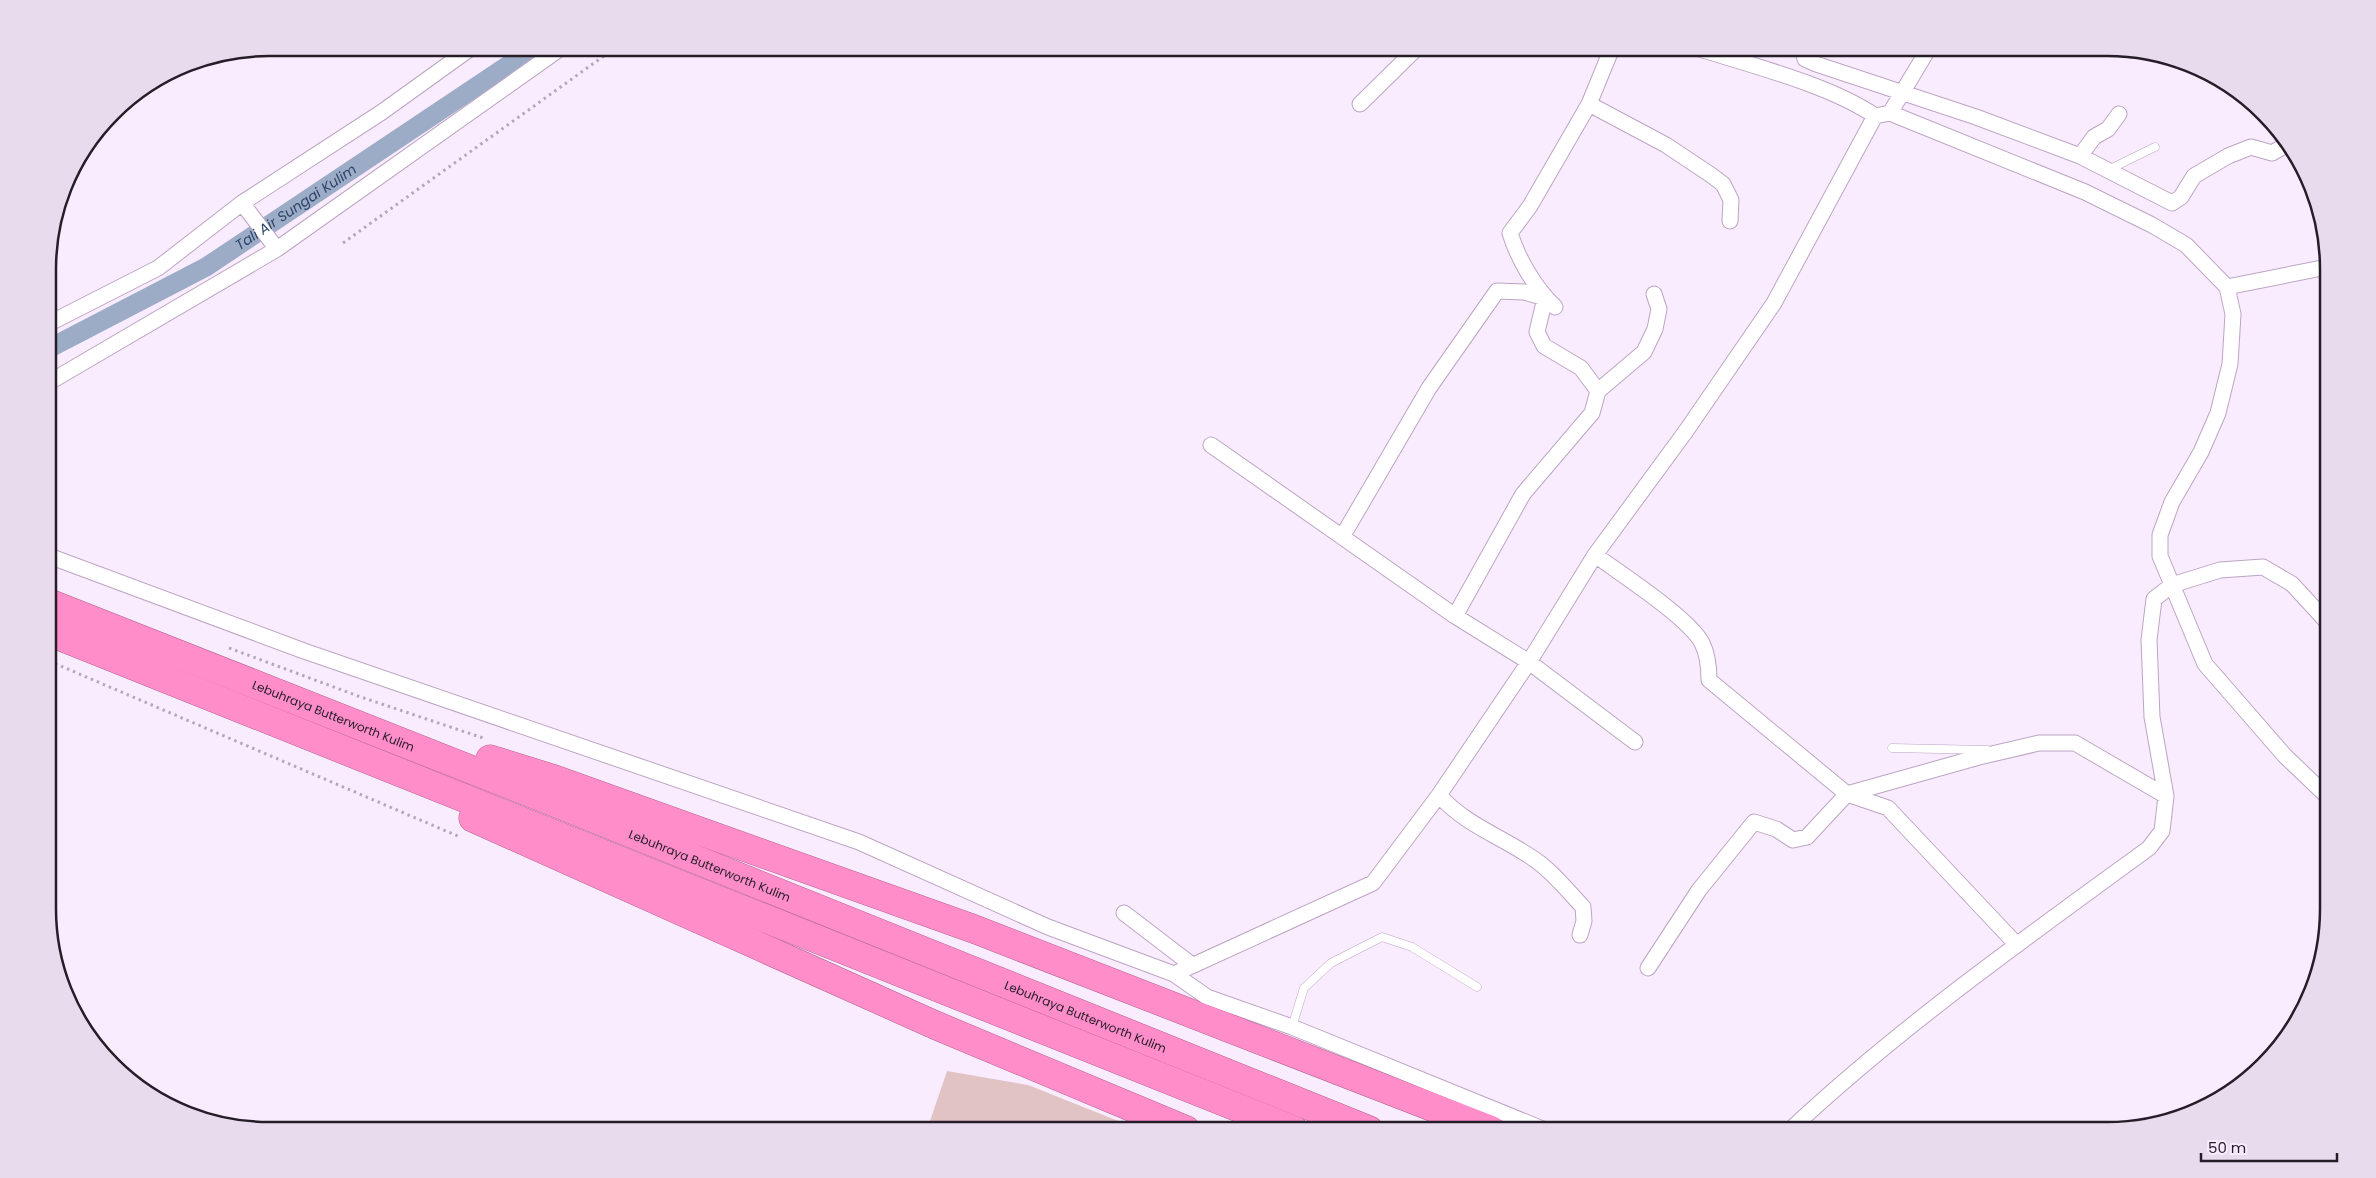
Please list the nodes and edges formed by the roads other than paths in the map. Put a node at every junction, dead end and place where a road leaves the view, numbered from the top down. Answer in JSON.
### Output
{"nodes":[{"id":1,"x":460,"y":56,"type":"edge"},
{"id":2,"x":549,"y":56,"type":"edge"},
{"id":3,"x":1409,"y":56,"type":"edge"},
{"id":4,"x":1609,"y":56,"type":"edge"},
{"id":5,"x":1721,"y":56,"type":"edge"},
{"id":6,"x":1804,"y":56,"type":"edge"},
{"id":7,"x":1924,"y":56,"type":"edge"},
{"id":8,"x":1903,"y":92,"type":"junction"},
{"id":9,"x":1360,"y":104,"type":"dead end"},
{"id":10,"x":1589,"y":104,"type":"junction"},
{"id":11,"x":1882,"y":114,"type":"junction"},
{"id":12,"x":2119,"y":114,"type":"dead end"},
{"id":13,"x":2154,"y":147,"type":"dead end"},
{"id":14,"x":2282,"y":148,"type":"edge"},
{"id":15,"x":2080,"y":156,"type":"junction"},
{"id":16,"x":2108,"y":170,"type":"junction"},
{"id":17,"x":245,"y":206,"type":"junction"},
{"id":18,"x":1730,"y":221,"type":"dead end"},
{"id":19,"x":274,"y":245,"type":"junction"},
{"id":20,"x":2320,"y":268,"type":"edge"},
{"id":21,"x":2227,"y":287,"type":"junction"},
{"id":22,"x":1654,"y":294,"type":"dead end"},
{"id":23,"x":1550,"y":303,"type":"junction"},
{"id":24,"x":56,"y":320,"type":"edge"},
{"id":25,"x":56,"y":378,"type":"edge"},
{"id":26,"x":1598,"y":391,"type":"junction"},
{"id":27,"x":1211,"y":445,"type":"dead end"},
{"id":28,"x":1342,"y":537,"type":"junction"},
{"id":29,"x":1595,"y":555,"type":"junction"},
{"id":30,"x":56,"y":559,"type":"edge"},
{"id":31,"x":2175,"y":584,"type":"junction"},
{"id":32,"x":56,"y":606,"type":"edge"},
{"id":33,"x":2320,"y":614,"type":"edge"},
{"id":34,"x":1455,"y":616,"type":"junction"},
{"id":35,"x":56,"y":635,"type":"edge"},
{"id":36,"x":1529,"y":662,"type":"junction"},
{"id":37,"x":290,"y":698,"type":"junction"},
{"id":38,"x":280,"y":724,"type":"junction"},
{"id":39,"x":1635,"y":742,"type":"dead end"},
{"id":40,"x":1892,"y":748,"type":"dead end"},
{"id":41,"x":2009,"y":750,"type":"junction"},
{"id":42,"x":2320,"y":789,"type":"edge"},
{"id":43,"x":1847,"y":794,"type":"junction"},
{"id":44,"x":1439,"y":795,"type":"junction"},
{"id":45,"x":2166,"y":796,"type":"junction"},
{"id":46,"x":1124,"y":913,"type":"dead end"},
{"id":47,"x":1580,"y":935,"type":"dead end"},
{"id":48,"x":2016,"y":945,"type":"junction"},
{"id":49,"x":1192,"y":965,"type":"junction"},
{"id":50,"x":1648,"y":968,"type":"dead end"},
{"id":51,"x":1174,"y":974,"type":"junction"},
{"id":52,"x":1477,"y":987,"type":"dead end"},
{"id":53,"x":1292,"y":1027,"type":"junction"},
{"id":54,"x":1167,"y":1122,"type":"edge"},
{"id":55,"x":1274,"y":1122,"type":"edge"},
{"id":56,"x":1349,"y":1122,"type":"edge"},
{"id":57,"x":1470,"y":1122,"type":"edge"},
{"id":58,"x":1525,"y":1122,"type":"edge"},
{"id":59,"x":1799,"y":1122,"type":"edge"}],
"edges":[{"from":1,"to":17,"type":"street"},
{"from":2,"to":19,"type":"street"},
{"from":3,"to":9,"type":"street"},
{"from":4,"to":10,"type":"street"},
{"from":5,"to":11,"type":"street"},
{"from":6,"to":8,"type":"street"},
{"from":7,"to":8,"type":"street"},
{"from":8,"to":11,"type":"street"},
{"from":8,"to":15,"type":"street"},
{"from":10,"to":18,"type":"street"},
{"from":10,"to":23,"type":"street"},
{"from":11,"to":21,"type":"street"},
{"from":11,"to":29,"type":"street"},
{"from":12,"to":15,"type":"street"},
{"from":13,"to":16,"type":"lane"},
{"from":14,"to":16,"type":"street"},
{"from":15,"to":16,"type":"street"},
{"from":17,"to":19,"type":"street"},
{"from":17,"to":24,"type":"street"},
{"from":19,"to":25,"type":"street"},
{"from":20,"to":21,"type":"street"},
{"from":21,"to":31,"type":"street"},
{"from":22,"to":26,"type":"street"},
{"from":23,"to":26,"type":"street"},
{"from":23,"to":28,"type":"street"},
{"from":26,"to":34,"type":"street"},
{"from":27,"to":28,"type":"street"},
{"from":28,"to":34,"type":"street"},
{"from":29,"to":36,"type":"street"},
{"from":29,"to":43,"type":"street"},
{"from":30,"to":51,"type":"street"},
{"from":31,"to":33,"type":"street"},
{"from":31,"to":42,"type":"street"},
{"from":31,"to":45,"type":"street"},
{"from":32,"to":37,"type":"highway","name":"Lebuhraya Butterworth Kulim"},
{"from":34,"to":36,"type":"street"},
{"from":35,"to":38,"type":"highway"},
{"from":36,"to":39,"type":"street"},
{"from":36,"to":44,"type":"street"},
{"from":37,"to":56,"type":"highway","name":"Lebuhraya Butterworth Kulim"},
{"from":37,"to":57,"type":"highway"},
{"from":38,"to":54,"type":"highway"},
{"from":38,"to":55,"type":"highway"},
{"from":40,"to":41,"type":"lane"},
{"from":41,"to":43,"type":"street"},
{"from":41,"to":45,"type":"street"},
{"from":43,"to":48,"type":"street"},
{"from":43,"to":50,"type":"street"},
{"from":44,"to":47,"type":"street"},
{"from":44,"to":49,"type":"street"},
{"from":45,"to":48,"type":"street"},
{"from":46,"to":49,"type":"street"},
{"from":48,"to":59,"type":"street"},
{"from":49,"to":51,"type":"street"},
{"from":51,"to":53,"type":"street"},
{"from":52,"to":53,"type":"lane"},
{"from":53,"to":58,"type":"street"}]}
